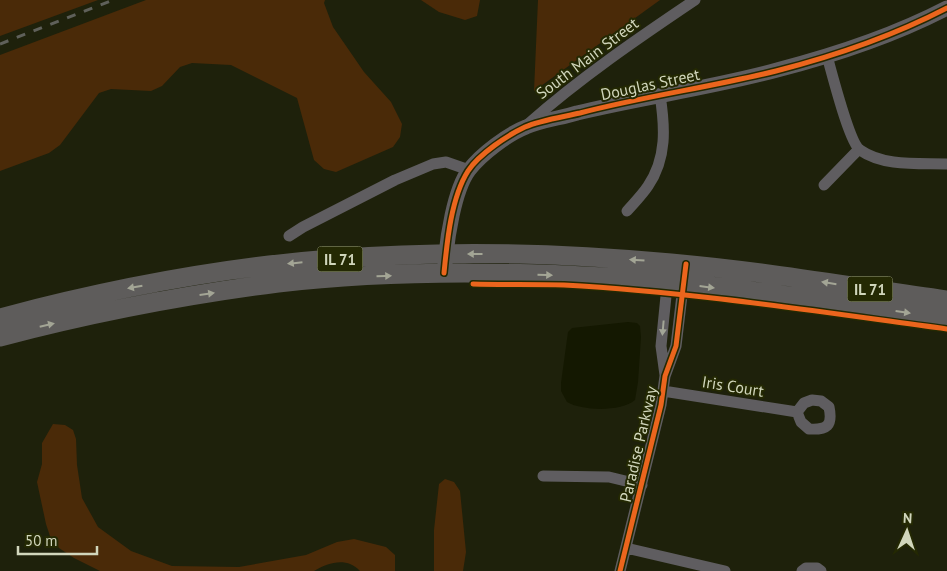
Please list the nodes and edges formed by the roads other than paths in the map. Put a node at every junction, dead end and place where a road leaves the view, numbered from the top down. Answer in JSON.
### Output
{"nodes":[{"id":1,"x":695,"y":0,"type":"edge"},
{"id":2,"x":947,"y":8,"type":"edge"},
{"id":3,"x":827,"y":56,"type":"junction"},
{"id":4,"x":660,"y":95,"type":"junction"},
{"id":5,"x":526,"y":127,"type":"junction"},
{"id":6,"x":859,"y":150,"type":"junction"},
{"id":7,"x":947,"y":164,"type":"edge"},
{"id":8,"x":469,"y":170,"type":"junction"},
{"id":9,"x":824,"y":185,"type":"dead end"},
{"id":10,"x":627,"y":211,"type":"dead end"},
{"id":11,"x":289,"y":236,"type":"dead end"},
{"id":12,"x":446,"y":254,"type":"junction"},
{"id":13,"x":678,"y":263,"type":"junction"},
{"id":14,"x":444,"y":273,"type":"junction"},
{"id":15,"x":676,"y":283,"type":"junction"},
{"id":16,"x":947,"y":300,"type":"edge"},
{"id":17,"x":0,"y":318,"type":"edge"},
{"id":18,"x":947,"y":318,"type":"edge"},
{"id":19,"x":0,"y":337,"type":"edge"},
{"id":20,"x":666,"y":376,"type":"junction"},
{"id":21,"x":663,"y":392,"type":"junction"},
{"id":22,"x":797,"y":412,"type":"dead end"},
{"id":23,"x":543,"y":476,"type":"dead end"},
{"id":24,"x":642,"y":484,"type":"junction"},
{"id":25,"x":626,"y":548,"type":"junction"},
{"id":26,"x":620,"y":571,"type":"edge"},
{"id":27,"x":725,"y":571,"type":"edge"},
{"id":28,"x":802,"y":571,"type":"edge"},
{"id":29,"x":821,"y":571,"type":"edge"}],
"edges":[{"from":1,"to":5,"type":"street","name":"South Main Street"},
{"from":2,"to":3,"type":"street","name":"Douglas Street"},
{"from":3,"to":4,"type":"street","name":"Douglas Street"},
{"from":3,"to":6,"type":"street"},
{"from":4,"to":5,"type":"street","name":"Douglas Street"},
{"from":4,"to":10,"type":"street"},
{"from":5,"to":8,"type":"street","name":"Douglas Street"},
{"from":6,"to":7,"type":"street"},
{"from":6,"to":9,"type":"street"},
{"from":8,"to":11,"type":"street"},
{"from":8,"to":12,"type":"street","name":"Douglas Street"},
{"from":13,"to":12,"type":"main road","number":"IL 71","one_way":true},
{"from":12,"to":14,"type":"street","name":"Douglas Street"},
{"from":12,"to":17,"type":"main road","number":"IL 71","one_way":true},
{"from":13,"to":15,"type":"street","name":"Paradise Parkway"},
{"from":13,"to":15,"type":"street","name":"Paradise Parkway"},
{"from":16,"to":13,"type":"main road","number":"IL 71","one_way":true},
{"from":14,"to":15,"type":"main road","number":"IL 71","one_way":true},
{"from":19,"to":14,"type":"main road","number":"IL 71","one_way":true},
{"from":15,"to":18,"type":"main road","number":"IL 71","one_way":true},
{"from":15,"to":20,"type":"street","name":"Paradise Parkway"},
{"from":15,"to":20,"type":"street","name":"Paradise Parkway","one_way":true},
{"from":20,"to":21,"type":"street","name":"Paradise Parkway"},
{"from":21,"to":22,"type":"street","name":"Iris Court"},
{"from":21,"to":24,"type":"street","name":"Paradise Parkway"},
{"from":23,"to":24,"type":"street"},
{"from":24,"to":25,"type":"street","name":"Paradise Parkway"},
{"from":25,"to":26,"type":"street","name":"Paradise Parkway"},
{"from":25,"to":27,"type":"street"},
{"from":28,"to":29,"type":"street"}]}
